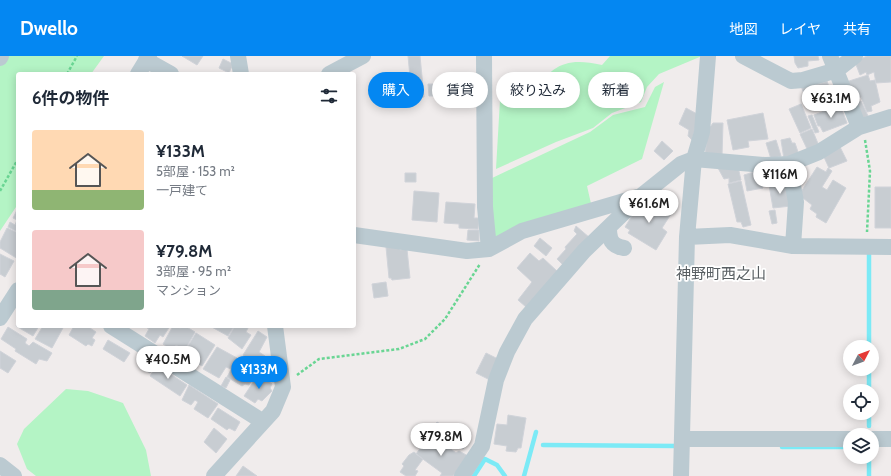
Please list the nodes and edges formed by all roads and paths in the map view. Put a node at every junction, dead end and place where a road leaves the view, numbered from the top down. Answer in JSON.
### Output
{"nodes":[{"id":1,"x":77,"y":56,"type":"edge"},
{"id":2,"x":238,"y":56,"type":"edge"},
{"id":3,"x":363,"y":56,"type":"edge"},
{"id":4,"x":484,"y":56,"type":"edge"},
{"id":5,"x":743,"y":56,"type":"edge"},
{"id":6,"x":855,"y":56,"type":"edge"},
{"id":7,"x":712,"y":57,"type":"edge"},
{"id":8,"x":148,"y":58,"type":"edge"},
{"id":9,"x":834,"y":63,"type":"edge"},
{"id":10,"x":68,"y":72,"type":"edge"},
{"id":11,"x":139,"y":72,"type":"edge"},
{"id":12,"x":168,"y":72,"type":"edge"},
{"id":13,"x":241,"y":72,"type":"edge"},
{"id":14,"x":333,"y":72,"type":"edge"},
{"id":15,"x":891,"y":117,"type":"edge"},
{"id":16,"x":859,"y":127,"type":"junction"},
{"id":17,"x":694,"y":159,"type":"junction"},
{"id":18,"x":16,"y":163,"type":"edge"},
{"id":19,"x":789,"y":164,"type":"junction"},
{"id":20,"x":0,"y":191,"type":"edge"},
{"id":21,"x":641,"y":196,"type":"junction"},
{"id":22,"x":609,"y":227,"type":"junction"},
{"id":23,"x":356,"y":235,"type":"edge"},
{"id":24,"x":687,"y":237,"type":"junction"},
{"id":25,"x":793,"y":246,"type":"junction"},
{"id":26,"x":864,"y":247,"type":"junction"},
{"id":27,"x":891,"y":247,"type":"edge"},
{"id":28,"x":624,"y":248,"type":"dead end"},
{"id":29,"x":489,"y":249,"type":"junction"},
{"id":30,"x":16,"y":293,"type":"edge"},
{"id":31,"x":0,"y":318,"type":"edge"},
{"id":32,"x":114,"y":328,"type":"edge"},
{"id":33,"x":273,"y":328,"type":"edge"},
{"id":34,"x":283,"y":387,"type":"junction"},
{"id":35,"x":262,"y":422,"type":"junction"},
{"id":36,"x":682,"y":439,"type":"junction"},
{"id":37,"x":843,"y":439,"type":"edge"},
{"id":38,"x":879,"y":439,"type":"edge"},
{"id":39,"x":891,"y":439,"type":"edge"},
{"id":40,"x":0,"y":465,"type":"edge"},
{"id":41,"x":14,"y":476,"type":"edge"},
{"id":42,"x":214,"y":476,"type":"edge"},
{"id":43,"x":462,"y":476,"type":"edge"},
{"id":44,"x":681,"y":476,"type":"edge"}],
"edges":[{"from":1,"to":10,"type":"path"},
{"from":2,"to":13,"type":"street"},
{"from":3,"to":14,"type":"street"},
{"from":4,"to":29,"type":"street"},
{"from":5,"to":9,"type":"street"},
{"from":6,"to":9,"type":"street"},
{"from":7,"to":17,"type":"street"},
{"from":8,"to":11,"type":"street"},
{"from":8,"to":12,"type":"street"},
{"from":9,"to":16,"type":"street"},
{"from":15,"to":16,"type":"street"},
{"from":16,"to":19,"type":"street"},
{"from":16,"to":26,"type":"path"},
{"from":17,"to":19,"type":"street"},
{"from":17,"to":21,"type":"street"},
{"from":17,"to":24,"type":"street"},
{"from":18,"to":20,"type":"path"},
{"from":19,"to":25,"type":"street"},
{"from":21,"to":22,"type":"street"},
{"from":21,"to":29,"type":"street"},
{"from":22,"to":28,"type":"street"},
{"from":22,"to":43,"type":"street"},
{"from":23,"to":29,"type":"street"},
{"from":24,"to":25,"type":"street"},
{"from":24,"to":36,"type":"street"},
{"from":25,"to":26,"type":"street"},
{"from":26,"to":27,"type":"street"},
{"from":29,"to":34,"type":"path"},
{"from":30,"to":31,"type":"street"},
{"from":32,"to":35,"type":"street"},
{"from":33,"to":34,"type":"street"},
{"from":34,"to":35,"type":"street"},
{"from":35,"to":42,"type":"street"},
{"from":36,"to":37,"type":"street"},
{"from":36,"to":44,"type":"street"},
{"from":38,"to":39,"type":"street"},
{"from":40,"to":41,"type":"street"}]}
